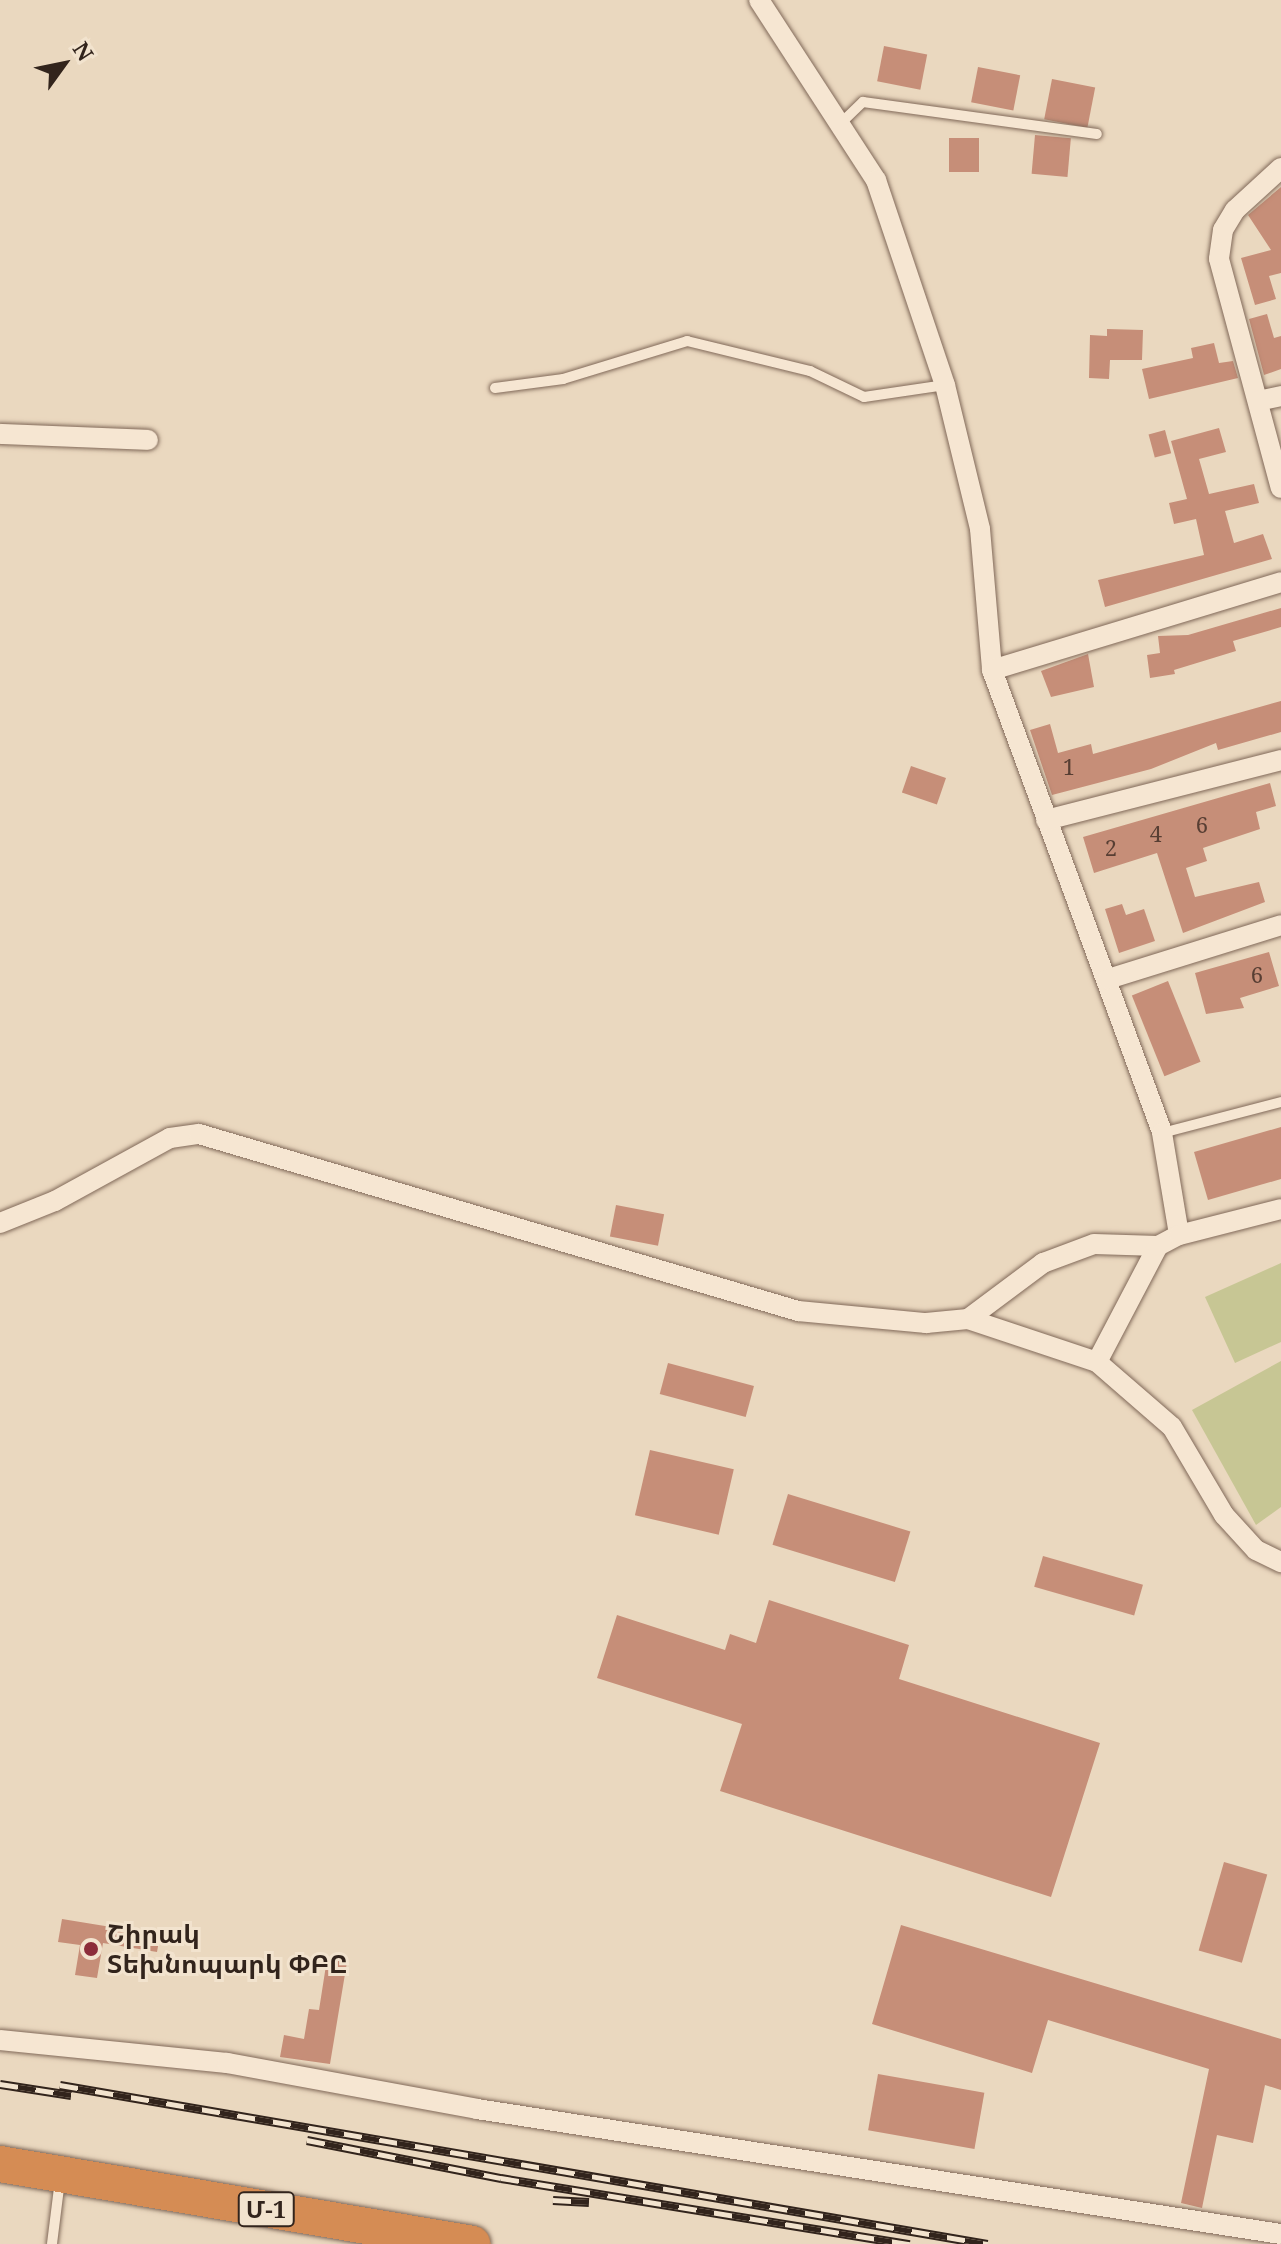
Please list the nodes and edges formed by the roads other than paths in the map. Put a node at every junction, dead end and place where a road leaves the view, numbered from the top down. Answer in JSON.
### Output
{"nodes":[{"id":1,"x":759,"y":0,"type":"edge"},
{"id":2,"x":840,"y":124,"type":"junction"},
{"id":3,"x":1097,"y":134,"type":"dead end"},
{"id":4,"x":1281,"y":168,"type":"edge"},
{"id":5,"x":945,"y":385,"type":"junction"},
{"id":6,"x":495,"y":388,"type":"dead end"},
{"id":7,"x":1281,"y":396,"type":"edge"},
{"id":8,"x":1258,"y":401,"type":"junction"},
{"id":9,"x":0,"y":434,"type":"edge"},
{"id":10,"x":148,"y":440,"type":"dead end"},
{"id":11,"x":1281,"y":488,"type":"edge"},
{"id":12,"x":1281,"y":582,"type":"edge"},
{"id":13,"x":992,"y":670,"type":"junction"},
{"id":14,"x":1281,"y":760,"type":"edge"},
{"id":15,"x":1046,"y":820,"type":"junction"},
{"id":16,"x":1281,"y":925,"type":"edge"},
{"id":17,"x":1108,"y":979,"type":"junction"},
{"id":18,"x":1281,"y":1102,"type":"edge"},
{"id":19,"x":1162,"y":1133,"type":"junction"},
{"id":20,"x":1281,"y":1209,"type":"edge"},
{"id":21,"x":0,"y":1223,"type":"edge"},
{"id":22,"x":1179,"y":1235,"type":"junction"},
{"id":23,"x":1158,"y":1246,"type":"junction"},
{"id":24,"x":968,"y":1319,"type":"junction"},
{"id":25,"x":1096,"y":1370,"type":"junction"},
{"id":26,"x":1281,"y":1562,"type":"edge"},
{"id":27,"x":0,"y":2040,"type":"edge"},
{"id":28,"x":0,"y":2164,"type":"edge"},
{"id":29,"x":60,"y":2174,"type":"junction"},
{"id":30,"x":1281,"y":2234,"type":"edge"},
{"id":31,"x":412,"y":2239,"type":"edge"},
{"id":32,"x":52,"y":2244,"type":"edge"},
{"id":33,"x":472,"y":2244,"type":"edge"}],
"edges":[{"from":1,"to":2,"type":"street"},
{"from":2,"to":3,"type":"lane"},
{"from":2,"to":5,"type":"street"},
{"from":4,"to":8,"type":"street"},
{"from":5,"to":6,"type":"lane"},
{"from":5,"to":13,"type":"street"},
{"from":7,"to":8,"type":"street"},
{"from":8,"to":11,"type":"street"},
{"from":9,"to":10,"type":"street"},
{"from":12,"to":13,"type":"street"},
{"from":13,"to":15,"type":"street"},
{"from":14,"to":15,"type":"street"},
{"from":15,"to":17,"type":"street"},
{"from":16,"to":17,"type":"street"},
{"from":17,"to":19,"type":"street"},
{"from":18,"to":19,"type":"lane"},
{"from":19,"to":22,"type":"street"},
{"from":20,"to":22,"type":"street"},
{"from":21,"to":24,"type":"street"},
{"from":22,"to":23,"type":"street"},
{"from":23,"to":24,"type":"street"},
{"from":23,"to":25,"type":"street"},
{"from":24,"to":25,"type":"street"},
{"from":25,"to":26,"type":"street"},
{"from":27,"to":30,"type":"street"},
{"from":28,"to":29,"type":"highway","number":"Մ-1"},
{"from":29,"to":31,"type":"highway","number":"Մ-1"},
{"from":29,"to":32,"type":"lane"},
{"from":31,"to":33,"type":"highway","number":"Մ-1"}]}
